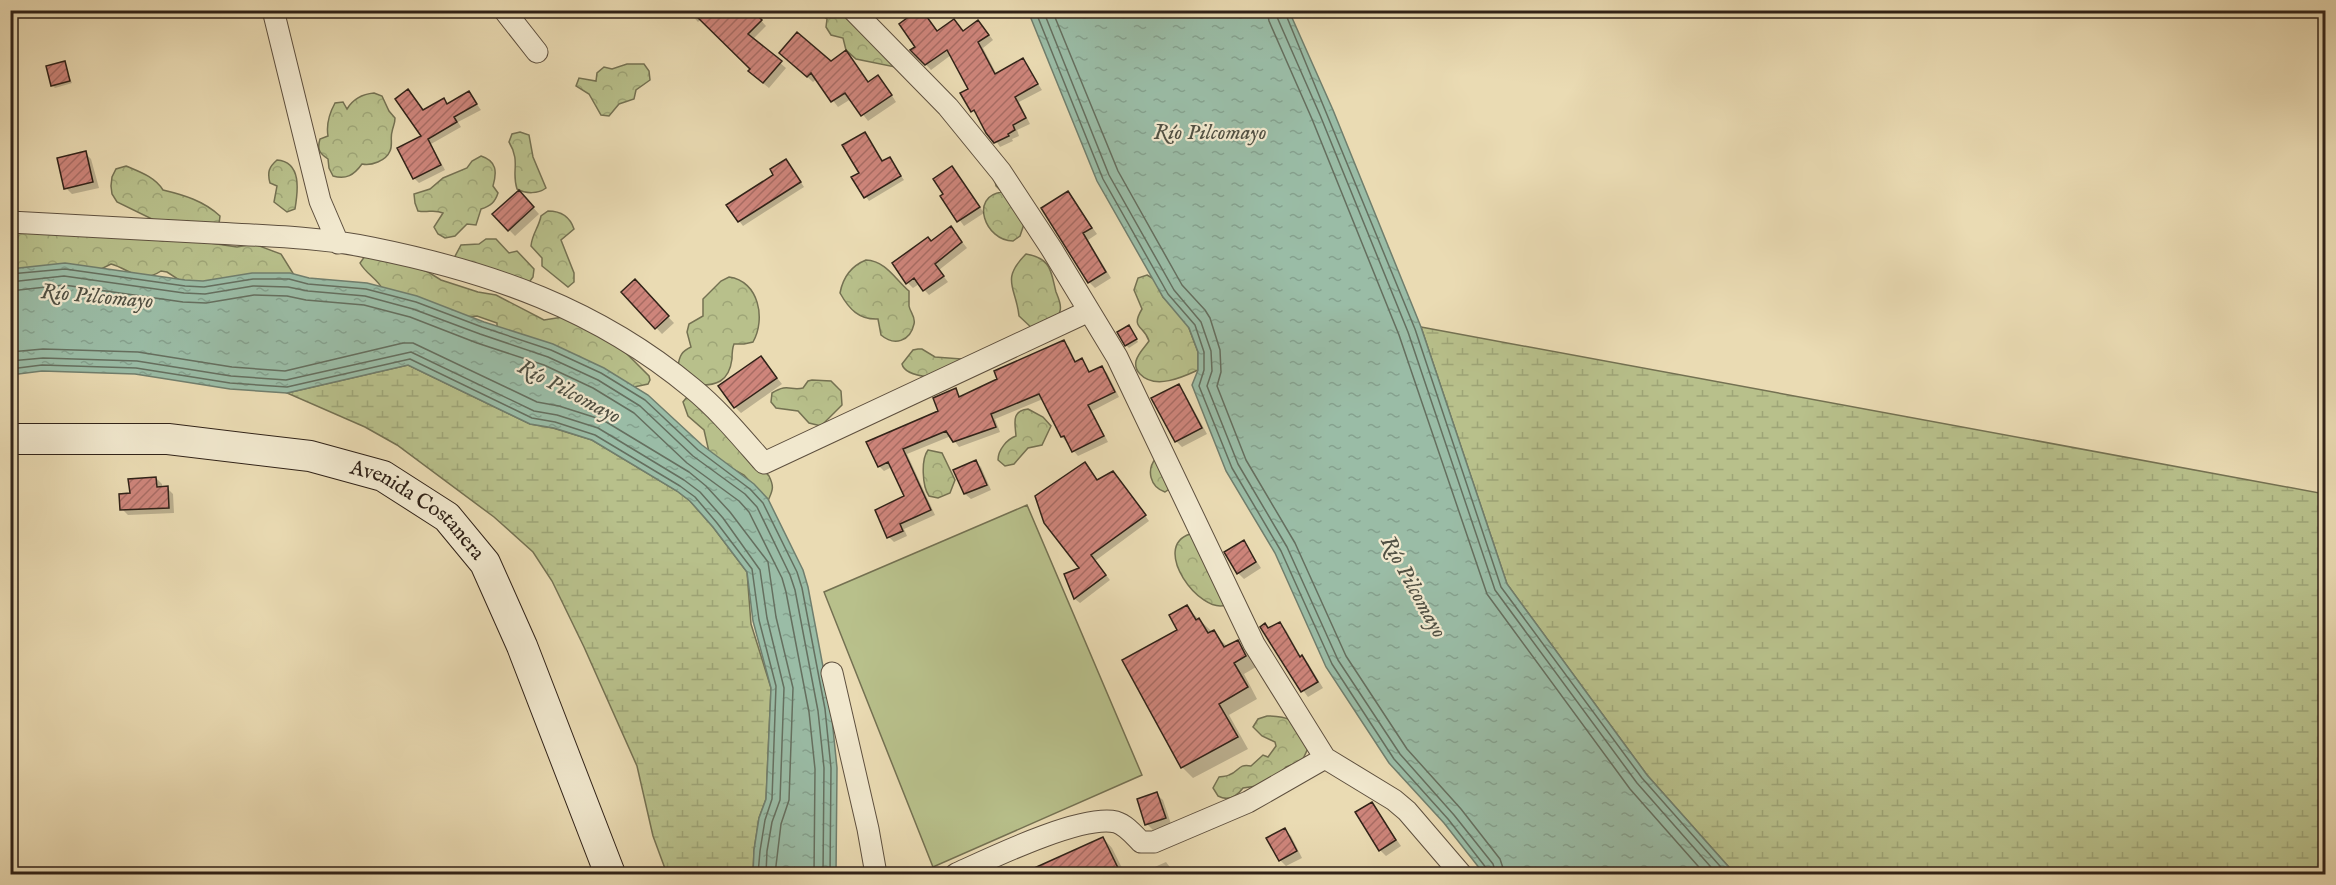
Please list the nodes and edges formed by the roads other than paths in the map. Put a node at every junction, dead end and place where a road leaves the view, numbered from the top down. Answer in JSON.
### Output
{"nodes":[{"id":1,"x":273,"y":10,"type":"edge"},
{"id":2,"x":504,"y":10,"type":"edge"},
{"id":3,"x":853,"y":10,"type":"edge"},
{"id":4,"x":537,"y":52,"type":"dead end"},
{"id":5,"x":10,"y":222,"type":"edge"},
{"id":6,"x":338,"y":243,"type":"junction"},
{"id":7,"x":1089,"y":311,"type":"junction"},
{"id":8,"x":10,"y":439,"type":"edge"},
{"id":9,"x":832,"y":673,"type":"dead end"},
{"id":10,"x":1325,"y":758,"type":"junction"},
{"id":11,"x":610,"y":874,"type":"edge"},
{"id":12,"x":876,"y":874,"type":"edge"},
{"id":13,"x":956,"y":874,"type":"edge"},
{"id":14,"x":1461,"y":874,"type":"edge"}],
"edges":[{"from":1,"to":6,"type":"street"},
{"from":2,"to":4,"type":"street"},
{"from":3,"to":7,"type":"street"},
{"from":5,"to":6,"type":"street"},
{"from":6,"to":7,"type":"street"},
{"from":7,"to":10,"type":"street"},
{"from":8,"to":11,"type":"street","name":"Avenida Costanera"},
{"from":9,"to":12,"type":"street"},
{"from":10,"to":13,"type":"street"},
{"from":10,"to":14,"type":"street"}]}
